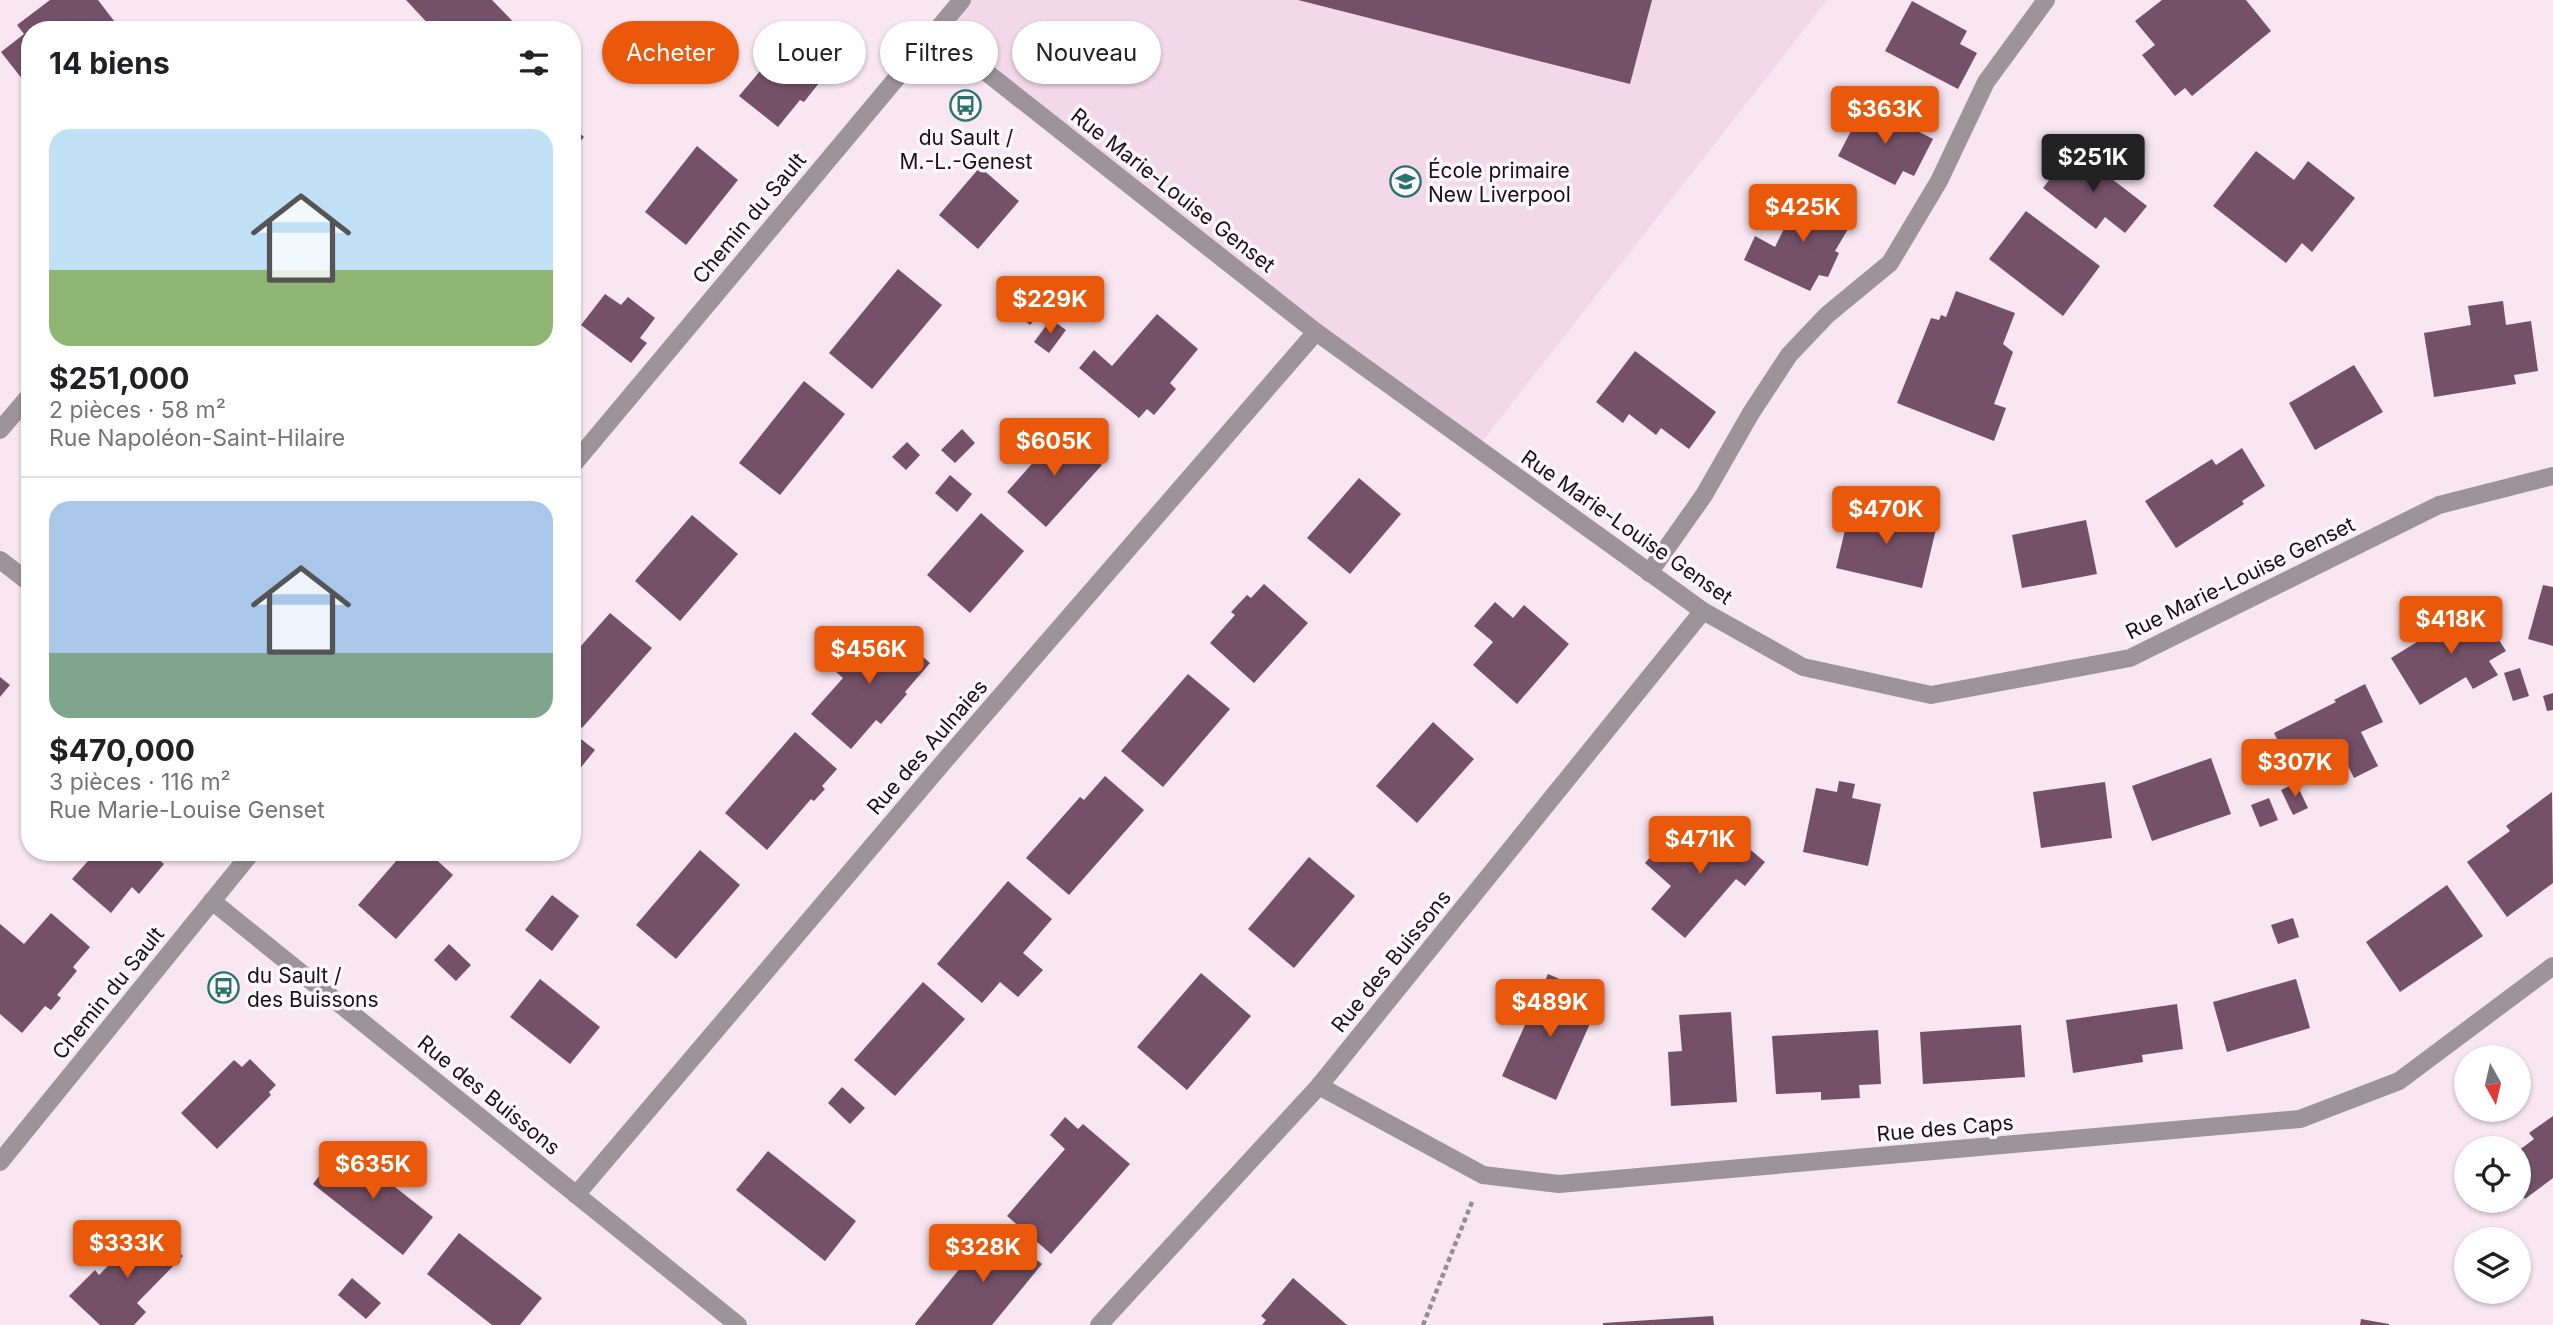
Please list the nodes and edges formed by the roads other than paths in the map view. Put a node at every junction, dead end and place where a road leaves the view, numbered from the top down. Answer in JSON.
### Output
{"nodes":[{"id":1,"x":962,"y":0,"type":"edge"},
{"id":2,"x":2046,"y":0,"type":"edge"},
{"id":3,"x":944,"y":21,"type":"edge"},
{"id":4,"x":998,"y":82,"type":"edge"},
{"id":5,"x":891,"y":84,"type":"edge"},
{"id":6,"x":1316,"y":332,"type":"junction"},
{"id":7,"x":21,"y":406,"type":"edge"},
{"id":8,"x":0,"y":430,"type":"edge"},
{"id":9,"x":581,"y":455,"type":"edge"},
{"id":10,"x":2553,"y":476,"type":"edge"},
{"id":11,"x":0,"y":561,"type":"edge"},
{"id":12,"x":1649,"y":573,"type":"junction"},
{"id":13,"x":21,"y":576,"type":"edge"},
{"id":14,"x":1703,"y":611,"type":"junction"},
{"id":15,"x":245,"y":861,"type":"edge"},
{"id":16,"x":212,"y":901,"type":"junction"},
{"id":17,"x":2553,"y":966,"type":"edge"},
{"id":18,"x":1319,"y":1086,"type":"junction"},
{"id":19,"x":0,"y":1162,"type":"edge"},
{"id":20,"x":576,"y":1195,"type":"junction"},
{"id":21,"x":738,"y":1325,"type":"edge"},
{"id":22,"x":1098,"y":1325,"type":"edge"}],
"edges":[{"from":1,"to":3,"type":"street","name":"Chemin du Sault"},
{"from":2,"to":12,"type":"street"},
{"from":4,"to":6,"type":"street","name":"Rue Marie-Louise Genset"},
{"from":5,"to":9,"type":"street","name":"Chemin du Sault"},
{"from":6,"to":12,"type":"street","name":"Rue Marie-Louise Genset"},
{"from":6,"to":20,"type":"street","name":"Rue des Aulnaies"},
{"from":7,"to":8,"type":"street"},
{"from":10,"to":14,"type":"street","name":"Rue Marie-Louise Genset"},
{"from":11,"to":13,"type":"street"},
{"from":12,"to":14,"type":"street","name":"Rue Marie-Louise Genset"},
{"from":14,"to":18,"type":"street","name":"Rue des Buissons"},
{"from":15,"to":16,"type":"street","name":"Chemin du Sault"},
{"from":16,"to":19,"type":"street","name":"Chemin du Sault"},
{"from":16,"to":20,"type":"street","name":"Rue des Buissons"},
{"from":17,"to":18,"type":"street","name":"Rue des Caps"},
{"from":18,"to":22,"type":"street","name":"Rue des Buissons"},
{"from":20,"to":21,"type":"street","name":"Rue des Buissons"}]}
